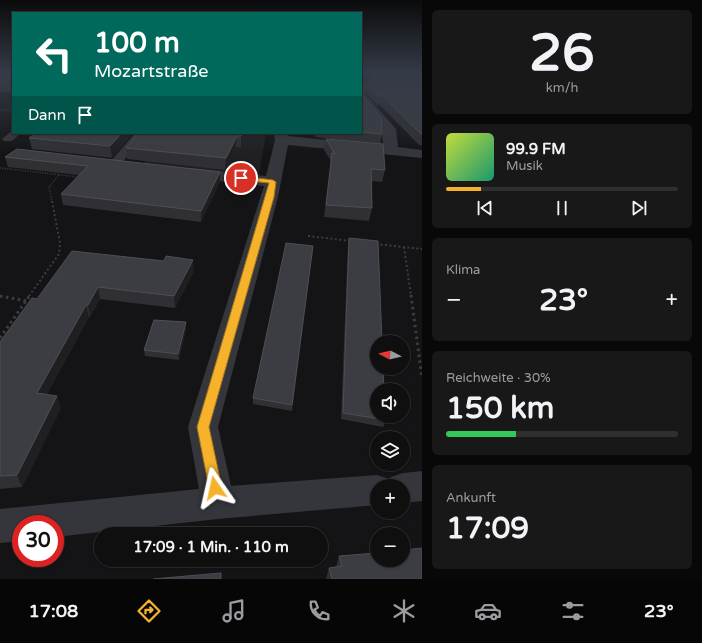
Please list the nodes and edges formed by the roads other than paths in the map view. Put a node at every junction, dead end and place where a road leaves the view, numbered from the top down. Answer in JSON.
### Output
{"nodes":[{"id":1,"x":364,"y":100,"type":"edge"},
{"id":2,"x":140,"y":134,"type":"edge"},
{"id":3,"x":281,"y":136,"type":"edge"},
{"id":4,"x":391,"y":151,"type":"junction"},
{"id":5,"x":422,"y":154,"type":"edge"},
{"id":6,"x":107,"y":164,"type":"joint"},
{"id":7,"x":130,"y":166,"type":"edge"},
{"id":8,"x":178,"y":172,"type":"edge"},
{"id":9,"x":273,"y":182,"type":"junction"},
{"id":10,"x":422,"y":486,"type":"edge"},
{"id":11,"x":410,"y":487,"type":"edge"},
{"id":12,"x":370,"y":491,"type":"edge"},
{"id":13,"x":218,"y":503,"type":"junction"},
{"id":14,"x":0,"y":526,"type":"edge"}],
"edges":[{"from":1,"to":4,"type":"street"},
{"from":2,"to":6,"type":"lane"},
{"from":3,"to":4,"type":"street"},
{"from":3,"to":9,"type":"street"},
{"from":4,"to":5,"type":"street"},
{"from":6,"to":7,"type":"street"},
{"from":8,"to":9,"type":"street"},
{"from":9,"to":13,"type":"street"},
{"from":10,"to":11,"type":"street"},
{"from":12,"to":13,"type":"street"},
{"from":13,"to":14,"type":"street"}]}
